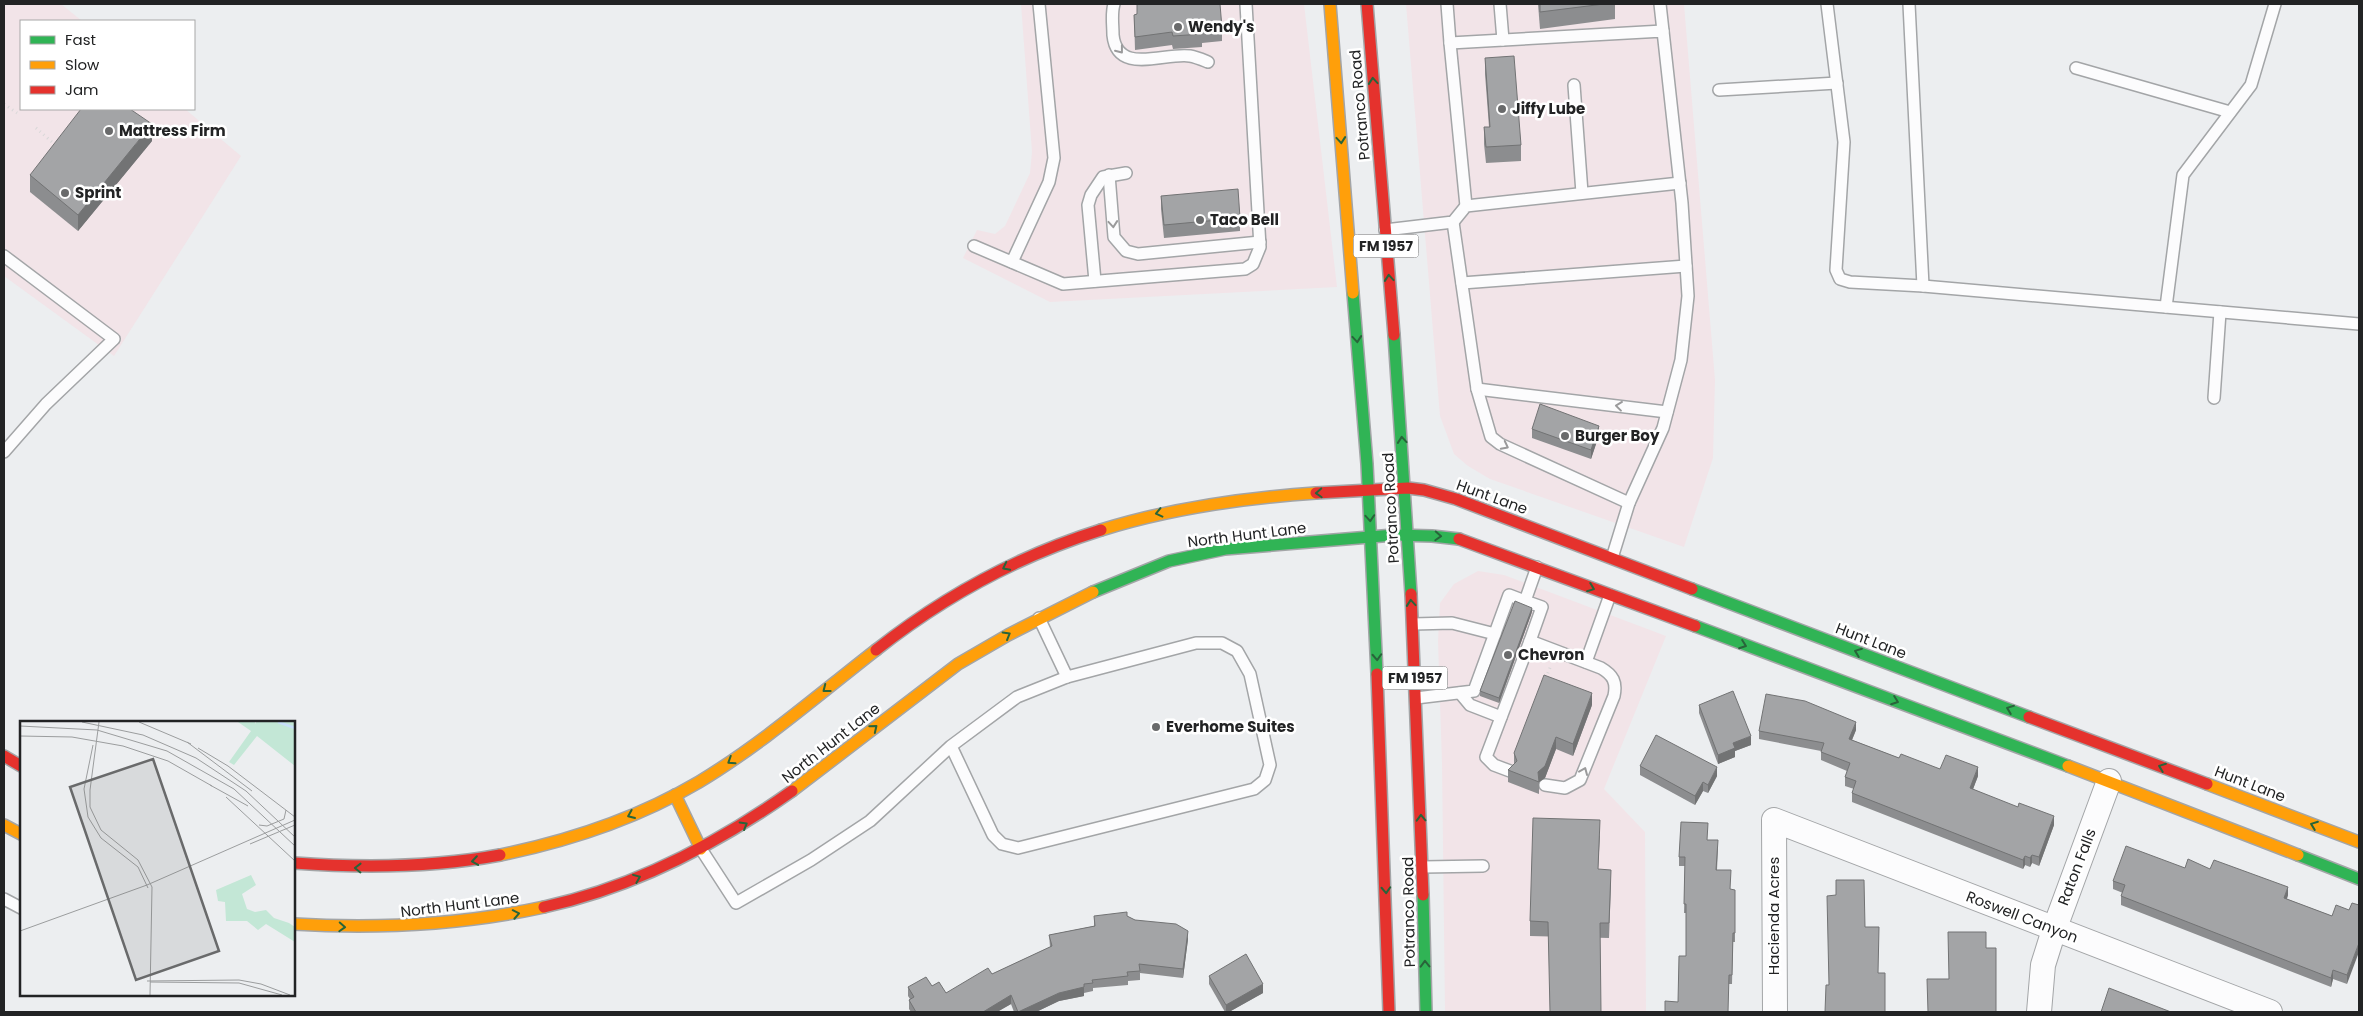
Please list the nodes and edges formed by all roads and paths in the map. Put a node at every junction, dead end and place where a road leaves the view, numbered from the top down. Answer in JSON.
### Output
{"nodes":[{"id":1,"x":1039,"y":4,"type":"edge"},
{"id":2,"x":1114,"y":4,"type":"edge"},
{"id":3,"x":1246,"y":4,"type":"edge"},
{"id":4,"x":1330,"y":4,"type":"edge"},
{"id":5,"x":1367,"y":4,"type":"edge"},
{"id":6,"x":1447,"y":4,"type":"edge"},
{"id":7,"x":1500,"y":4,"type":"edge"},
{"id":8,"x":1660,"y":4,"type":"edge"},
{"id":9,"x":1827,"y":4,"type":"edge"},
{"id":10,"x":1908,"y":4,"type":"edge"},
{"id":11,"x":2275,"y":4,"type":"edge"},
{"id":12,"x":1663,"y":31,"type":"junction"},
{"id":13,"x":1503,"y":40,"type":"junction"},
{"id":14,"x":1450,"y":43,"type":"junction"},
{"id":15,"x":1208,"y":62,"type":"dead end"},
{"id":16,"x":2076,"y":68,"type":"dead end"},
{"id":17,"x":1837,"y":83,"type":"junction"},
{"id":18,"x":1574,"y":86,"type":"dead end"},
{"id":19,"x":1719,"y":90,"type":"dead end"},
{"id":20,"x":1362,"y":93,"type":"dead end"},
{"id":21,"x":4,"y":104,"type":"edge"},
{"id":22,"x":2230,"y":112,"type":"junction"},
{"id":23,"x":16,"y":113,"type":"dead end"},
{"id":24,"x":1376,"y":116,"type":"junction"},
{"id":25,"x":36,"y":128,"type":"dead end"},
{"id":26,"x":52,"y":142,"type":"dead end"},
{"id":27,"x":1126,"y":173,"type":"dead end"},
{"id":28,"x":1108,"y":175,"type":"junction"},
{"id":29,"x":1680,"y":183,"type":"junction"},
{"id":30,"x":1582,"y":194,"type":"junction"},
{"id":31,"x":1466,"y":206,"type":"junction"},
{"id":32,"x":1453,"y":222,"type":"junction"},
{"id":33,"x":1385,"y":230,"type":"junction"},
{"id":34,"x":1260,"y":242,"type":"junction"},
{"id":35,"x":974,"y":246,"type":"dead end"},
{"id":36,"x":4,"y":256,"type":"edge"},
{"id":37,"x":1012,"y":262,"type":"junction"},
{"id":38,"x":1686,"y":266,"type":"junction"},
{"id":39,"x":1095,"y":282,"type":"junction"},
{"id":40,"x":1462,"y":283,"type":"junction"},
{"id":41,"x":1923,"y":286,"type":"junction"},
{"id":42,"x":2166,"y":308,"type":"junction"},
{"id":43,"x":2220,"y":312,"type":"junction"},
{"id":44,"x":2359,"y":324,"type":"edge"},
{"id":45,"x":1477,"y":389,"type":"junction"},
{"id":46,"x":2214,"y":398,"type":"dead end"},
{"id":47,"x":1667,"y":412,"type":"junction"},
{"id":48,"x":4,"y":452,"type":"edge"},
{"id":49,"x":1404,"y":489,"type":"junction"},
{"id":50,"x":1368,"y":490,"type":"junction"},
{"id":51,"x":1629,"y":503,"type":"junction"},
{"id":52,"x":1407,"y":536,"type":"junction"},
{"id":53,"x":1371,"y":538,"type":"junction"},
{"id":54,"x":1612,"y":558,"type":"junction"},
{"id":55,"x":1537,"y":567,"type":"junction"},
{"id":56,"x":1610,"y":595,"type":"junction"},
{"id":57,"x":1525,"y":601,"type":"junction"},
{"id":58,"x":1039,"y":618,"type":"junction"},
{"id":59,"x":1413,"y":624,"type":"junction"},
{"id":60,"x":1495,"y":634,"type":"junction"},
{"id":61,"x":1823,"y":638,"type":"junction"},
{"id":62,"x":1530,"y":641,"type":"junction"},
{"id":63,"x":1804,"y":647,"type":"dead end"},
{"id":64,"x":1586,"y":662,"type":"junction"},
{"id":65,"x":1067,"y":678,"type":"junction"},
{"id":66,"x":1460,"y":693,"type":"junction"},
{"id":67,"x":1416,"y":698,"type":"junction"},
{"id":68,"x":1501,"y":717,"type":"junction"},
{"id":69,"x":951,"y":746,"type":"junction"},
{"id":70,"x":5,"y":757,"type":"edge"},
{"id":71,"x":20,"y":765,"type":"edge"},
{"id":72,"x":1510,"y":772,"type":"edge"},
{"id":73,"x":2109,"y":781,"type":"junction"},
{"id":74,"x":1545,"y":785,"type":"dead end"},
{"id":75,"x":675,"y":795,"type":"junction"},
{"id":76,"x":1774,"y":820,"type":"joint"},
{"id":77,"x":4,"y":825,"type":"edge"},
{"id":78,"x":20,"y":833,"type":"edge"},
{"id":79,"x":2359,"y":842,"type":"edge"},
{"id":80,"x":701,"y":849,"type":"junction"},
{"id":81,"x":295,"y":863,"type":"edge"},
{"id":82,"x":1483,"y":866,"type":"dead end"},
{"id":83,"x":1418,"y":867,"type":"junction"},
{"id":84,"x":2359,"y":879,"type":"edge"},
{"id":85,"x":4,"y":899,"type":"edge"},
{"id":86,"x":20,"y":907,"type":"edge"},
{"id":87,"x":1387,"y":912,"type":"junction"},
{"id":88,"x":295,"y":924,"type":"edge"},
{"id":89,"x":2054,"y":930,"type":"junction"},
{"id":90,"x":1398,"y":948,"type":"dead end"},
{"id":91,"x":1389,"y":1012,"type":"edge"},
{"id":92,"x":1426,"y":1012,"type":"edge"},
{"id":93,"x":1775,"y":1012,"type":"edge"},
{"id":94,"x":2039,"y":1012,"type":"edge"},
{"id":95,"x":2270,"y":1012,"type":"edge"}],
"edges":[{"from":1,"to":37,"type":"lane"},
{"from":2,"to":15,"type":"lane","one_way":true},
{"from":3,"to":34,"type":"lane"},
{"from":4,"to":50,"type":"main road","name":"Potranco Road","number":"FM 1957","one_way":true},
{"from":24,"to":5,"type":"main road","name":"Potranco Road","number":"FM 1957","one_way":true},
{"from":6,"to":14,"type":"lane"},
{"from":7,"to":13,"type":"lane"},
{"from":8,"to":12,"type":"lane"},
{"from":9,"to":17,"type":"lane"},
{"from":10,"to":41,"type":"lane"},
{"from":11,"to":22,"type":"lane"},
{"from":12,"to":13,"type":"lane"},
{"from":12,"to":29,"type":"lane"},
{"from":13,"to":14,"type":"lane"},
{"from":14,"to":31,"type":"lane"},
{"from":16,"to":22,"type":"lane"},
{"from":17,"to":19,"type":"lane"},
{"from":17,"to":41,"type":"lane"},
{"from":18,"to":30,"type":"lane"},
{"from":20,"to":24,"type":"main road"},
{"from":21,"to":23,"type":"path"},
{"from":22,"to":42,"type":"lane"},
{"from":24,"to":33,"type":"main road","name":"Potranco Road","number":"FM 1957"},
{"from":25,"to":26,"type":"path"},
{"from":27,"to":28,"type":"lane"},
{"from":28,"to":34,"type":"lane","one_way":true},
{"from":28,"to":39,"type":"lane"},
{"from":29,"to":30,"type":"lane"},
{"from":29,"to":38,"type":"lane"},
{"from":30,"to":31,"type":"lane"},
{"from":31,"to":32,"type":"lane"},
{"from":32,"to":33,"type":"lane"},
{"from":32,"to":40,"type":"lane"},
{"from":49,"to":33,"type":"main road","name":"Potranco Road","number":"FM 1957","one_way":true},
{"from":34,"to":39,"type":"lane"},
{"from":35,"to":37,"type":"lane"},
{"from":36,"to":48,"type":"lane"},
{"from":37,"to":39,"type":"lane"},
{"from":38,"to":40,"type":"lane"},
{"from":38,"to":47,"type":"lane"},
{"from":40,"to":45,"type":"lane"},
{"from":41,"to":42,"type":"lane"},
{"from":42,"to":43,"type":"lane"},
{"from":43,"to":44,"type":"lane"},
{"from":43,"to":46,"type":"lane"},
{"from":47,"to":45,"type":"lane","one_way":true},
{"from":45,"to":51,"type":"lane","one_way":true},
{"from":47,"to":51,"type":"lane"},
{"from":49,"to":50,"type":"main road","name":"Hunt Lane"},
{"from":49,"to":52,"type":"main road","name":"Potranco Road","number":"FM 1957"},
{"from":49,"to":54,"type":"main road","name":"Hunt Lane"},
{"from":50,"to":53,"type":"main road","name":"Potranco Road","number":"FM 1957","one_way":true},
{"from":50,"to":75,"type":"main road","one_way":true},
{"from":51,"to":54,"type":"lane"},
{"from":52,"to":53,"type":"main road"},
{"from":52,"to":55,"type":"main road","one_way":true},
{"from":59,"to":52,"type":"main road","name":"Potranco Road","number":"FM 1957","one_way":true},
{"from":53,"to":58,"type":"main road","name":"North Hunt Lane"},
{"from":53,"to":87,"type":"main road","name":"Potranco Road","number":"FM 1957","one_way":true},
{"from":54,"to":61,"type":"main road","name":"Hunt Lane"},
{"from":55,"to":56,"type":"main road","one_way":true},
{"from":55,"to":57,"type":"lane"},
{"from":56,"to":64,"type":"lane"},
{"from":56,"to":73,"type":"main road","one_way":true},
{"from":57,"to":60,"type":"lane"},
{"from":57,"to":62,"type":"lane"},
{"from":58,"to":65,"type":"lane"},
{"from":80,"to":58,"type":"main road","name":"North Hunt Lane","one_way":true},
{"from":59,"to":60,"type":"lane"},
{"from":59,"to":67,"type":"main road","name":"Potranco Road","number":"FM 1957"},
{"from":60,"to":66,"type":"lane"},
{"from":61,"to":63,"type":"main road"},
{"from":79,"to":61,"type":"main road","name":"Hunt Lane","one_way":true},
{"from":62,"to":64,"type":"lane"},
{"from":62,"to":68,"type":"lane"},
{"from":74,"to":64,"type":"lane","one_way":true},
{"from":65,"to":69,"type":"lane"},
{"from":65,"to":69,"type":"lane"},
{"from":66,"to":67,"type":"lane"},
{"from":66,"to":68,"type":"lane"},
{"from":83,"to":67,"type":"main road","name":"Potranco Road","number":"FM 1957","one_way":true},
{"from":68,"to":72,"type":"lane"},
{"from":69,"to":80,"type":"lane"},
{"from":70,"to":71,"type":"main road"},
{"from":73,"to":84,"type":"main road"},
{"from":73,"to":89,"type":"street","name":"Raton Falls"},
{"from":75,"to":80,"type":"main road"},
{"from":75,"to":81,"type":"main road","one_way":true},
{"from":76,"to":89,"type":"street","name":"Roswell Canyon"},
{"from":76,"to":93,"type":"street","name":"Hacienda Acres"},
{"from":77,"to":78,"type":"main road"},
{"from":88,"to":80,"type":"main road","name":"North Hunt Lane","one_way":true},
{"from":82,"to":83,"type":"lane"},
{"from":92,"to":83,"type":"main road","name":"Potranco Road","number":"FM 1957","one_way":true},
{"from":85,"to":86,"type":"lane"},
{"from":87,"to":90,"type":"main road"},
{"from":87,"to":91,"type":"main road","name":"Potranco Road","number":"FM 1957"},
{"from":89,"to":94,"type":"street","name":"Raton Falls"},
{"from":89,"to":95,"type":"street","name":"Roswell Canyon"}]}
